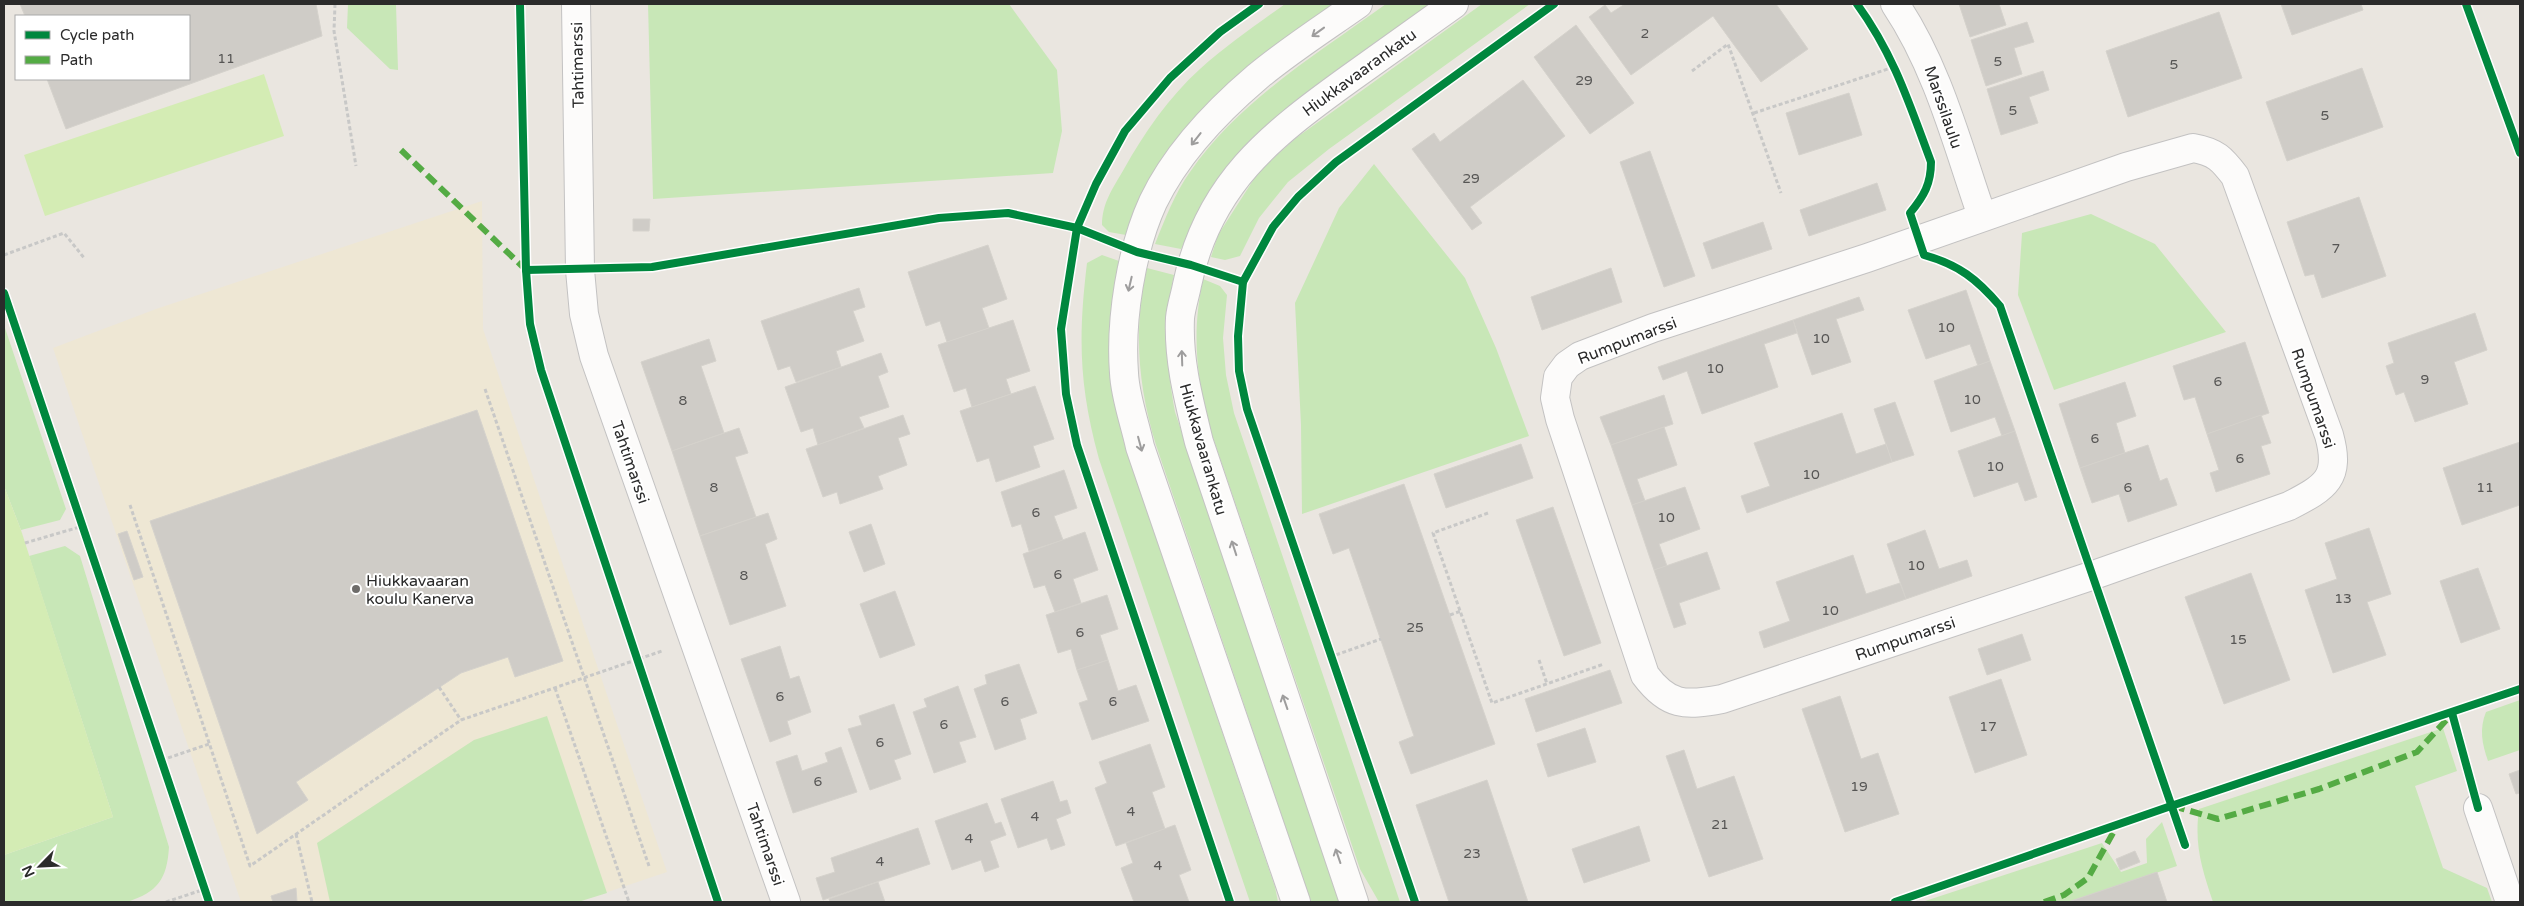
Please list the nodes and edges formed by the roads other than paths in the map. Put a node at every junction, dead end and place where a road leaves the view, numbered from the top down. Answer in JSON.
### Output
{"nodes":[{"id":1,"x":576,"y":4,"type":"edge"},
{"id":2,"x":1358,"y":4,"type":"edge"},
{"id":3,"x":1454,"y":4,"type":"edge"},
{"id":4,"x":1895,"y":4,"type":"edge"},
{"id":5,"x":1982,"y":216,"type":"junction"},
{"id":6,"x":2478,"y":808,"type":"dead end"},
{"id":7,"x":786,"y":902,"type":"edge"},
{"id":8,"x":1296,"y":902,"type":"edge"},
{"id":9,"x":1354,"y":902,"type":"edge"},
{"id":10,"x":2510,"y":902,"type":"edge"}],
"edges":[{"from":1,"to":7,"type":"street","name":"Tahtimarssi"},
{"from":2,"to":8,"type":"street","one_way":true},
{"from":9,"to":3,"type":"street","name":"Hiukkavaarankatu","one_way":true},
{"from":4,"to":5,"type":"street","name":"Marssilaulu"},
{"from":5,"to":5,"type":"street","name":"Rumpumarssi"},
{"from":6,"to":10,"type":"street"}]}
